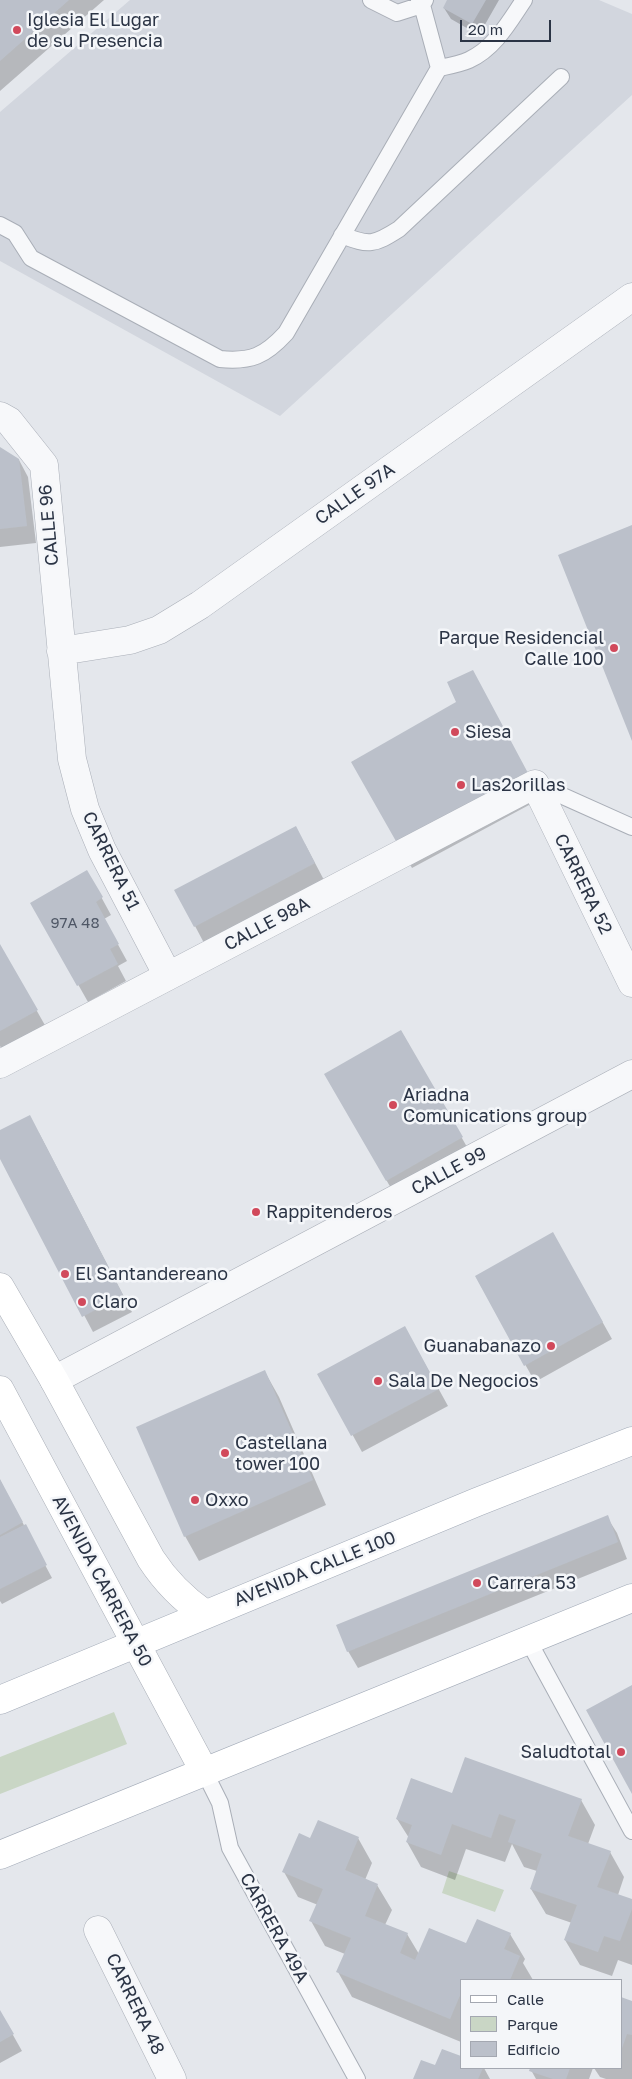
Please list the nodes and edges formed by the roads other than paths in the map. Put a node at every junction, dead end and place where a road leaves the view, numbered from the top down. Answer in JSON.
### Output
{"nodes":[{"id":1,"x":371,"y":0,"type":"edge"},
{"id":2,"x":524,"y":0,"type":"edge"},
{"id":3,"x":422,"y":2,"type":"edge"},
{"id":4,"x":439,"y":68,"type":"junction"},
{"id":5,"x":561,"y":77,"type":"dead end"},
{"id":6,"x":0,"y":225,"type":"edge"},
{"id":7,"x":342,"y":235,"type":"junction"},
{"id":8,"x":632,"y":297,"type":"edge"},
{"id":9,"x":0,"y":416,"type":"edge"},
{"id":10,"x":61,"y":651,"type":"junction"},
{"id":11,"x":535,"y":784,"type":"junction"},
{"id":12,"x":632,"y":826,"type":"edge"},
{"id":13,"x":168,"y":976,"type":"junction"},
{"id":14,"x":632,"y":983,"type":"edge"},
{"id":15,"x":0,"y":1064,"type":"edge"},
{"id":16,"x":632,"y":1074,"type":"edge"},
{"id":17,"x":0,"y":1287,"type":"edge"},
{"id":18,"x":54,"y":1380,"type":"junction"},
{"id":19,"x":0,"y":1390,"type":"edge"},
{"id":20,"x":632,"y":1441,"type":"edge"},
{"id":21,"x":632,"y":1598,"type":"edge"},
{"id":22,"x":205,"y":1614,"type":"junction"},
{"id":23,"x":528,"y":1640,"type":"junction"},
{"id":24,"x":135,"y":1644,"type":"junction"},
{"id":25,"x":0,"y":1700,"type":"edge"},
{"id":26,"x":204,"y":1771,"type":"junction"},
{"id":27,"x":632,"y":1831,"type":"edge"},
{"id":28,"x":0,"y":1855,"type":"edge"},
{"id":29,"x":98,"y":1930,"type":"dead end"},
{"id":30,"x":172,"y":2079,"type":"edge"},
{"id":31,"x":357,"y":2079,"type":"edge"}],
"edges":[{"from":1,"to":3,"type":"lane"},
{"from":2,"to":4,"type":"lane"},
{"from":3,"to":4,"type":"lane"},
{"from":4,"to":7,"type":"lane"},
{"from":5,"to":7,"type":"lane"},
{"from":6,"to":7,"type":"lane"},
{"from":8,"to":10,"type":"street","name":"CALLE 97A"},
{"from":9,"to":10,"type":"street","name":"CALLE 96"},
{"from":10,"to":13,"type":"street","name":"CARRERA 51"},
{"from":11,"to":12,"type":"lane"},
{"from":11,"to":13,"type":"street","name":"CALLE 98A"},
{"from":11,"to":14,"type":"street","name":"CARRERA 52"},
{"from":13,"to":15,"type":"street","name":"CALLE 98A"},
{"from":16,"to":18,"type":"street","name":"CALLE 99"},
{"from":17,"to":18,"type":"main road"},
{"from":18,"to":22,"type":"main road"},
{"from":19,"to":24,"type":"main road","name":"AVENIDA CARRERA 50"},
{"from":20,"to":22,"type":"main road","name":"AVENIDA CALLE 100"},
{"from":21,"to":23,"type":"main road"},
{"from":22,"to":24,"type":"main road","name":"AVENIDA CALLE 100"},
{"from":23,"to":26,"type":"main road"},
{"from":23,"to":27,"type":"lane"},
{"from":24,"to":25,"type":"main road","name":"AVENIDA CALLE 100"},
{"from":24,"to":26,"type":"main road","name":"AVENIDA CARRERA 50"},
{"from":26,"to":28,"type":"main road"},
{"from":26,"to":31,"type":"lane","name":"CARRERA 49A"},
{"from":29,"to":30,"type":"street","name":"CARRERA 48"}]}
